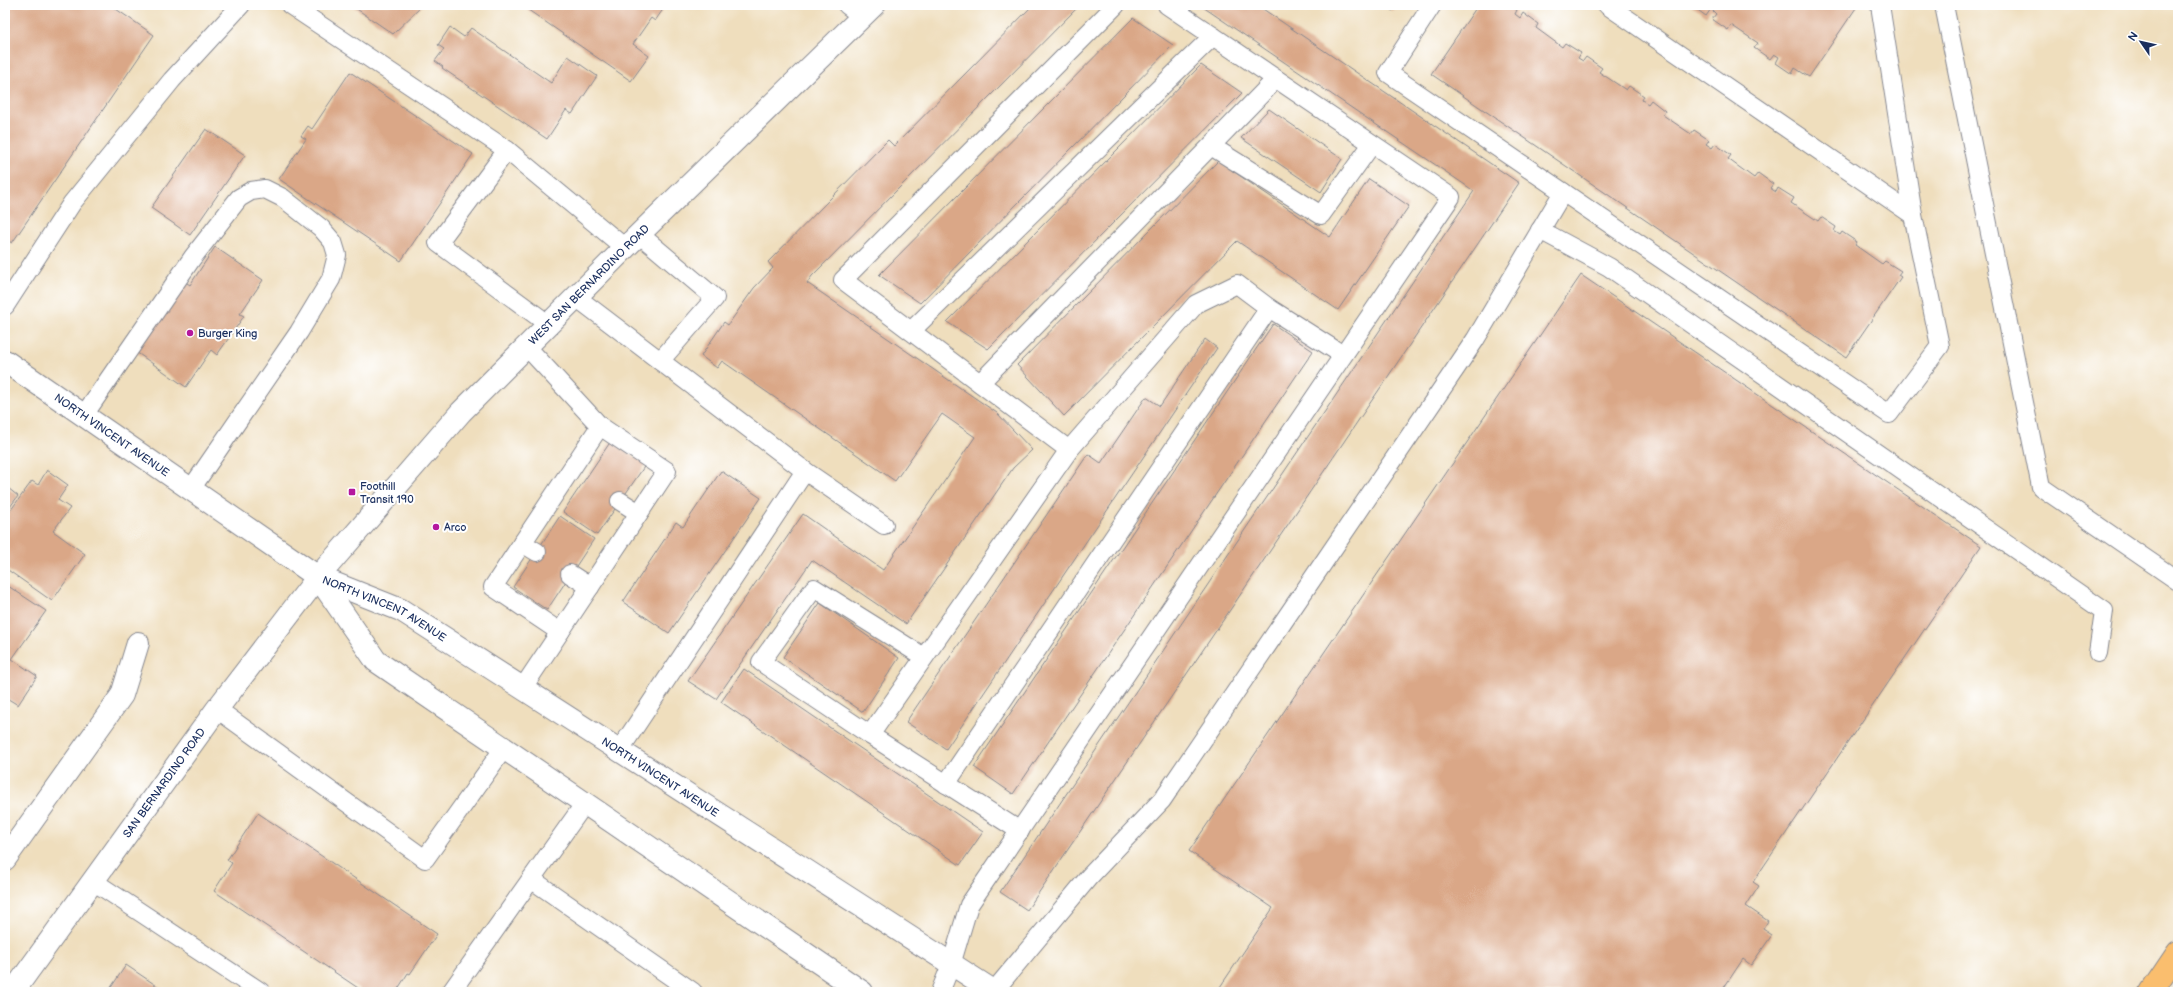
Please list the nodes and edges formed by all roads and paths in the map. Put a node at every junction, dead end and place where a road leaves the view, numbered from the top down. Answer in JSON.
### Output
{"nodes":[{"id":1,"x":241,"y":5,"type":"edge"},
{"id":2,"x":290,"y":5,"type":"edge"},
{"id":3,"x":1116,"y":5,"type":"edge"},
{"id":4,"x":1167,"y":5,"type":"edge"},
{"id":5,"x":1432,"y":5,"type":"edge"},
{"id":6,"x":1607,"y":5,"type":"edge"},
{"id":7,"x":1880,"y":5,"type":"edge"},
{"id":8,"x":1944,"y":5,"type":"edge"},
{"id":9,"x":861,"y":9,"type":"edge"},
{"id":10,"x":1213,"y":36,"type":"junction"},
{"id":11,"x":1276,"y":79,"type":"junction"},
{"id":12,"x":1372,"y":144,"type":"junction"},
{"id":13,"x":1211,"y":146,"type":"junction"},
{"id":14,"x":507,"y":150,"type":"junction"},
{"id":15,"x":1563,"y":192,"type":"junction"},
{"id":16,"x":1913,"y":216,"type":"junction"},
{"id":17,"x":1540,"y":230,"type":"junction"},
{"id":18,"x":632,"y":241,"type":"junction"},
{"id":19,"x":576,"y":296,"type":"junction"},
{"id":20,"x":5,"y":306,"type":"edge"},
{"id":21,"x":1269,"y":308,"type":"junction"},
{"id":22,"x":548,"y":324,"type":"junction"},
{"id":23,"x":911,"y":331,"type":"junction"},
{"id":24,"x":526,"y":346,"type":"junction"},
{"id":25,"x":1344,"y":355,"type":"junction"},
{"id":26,"x":5,"y":361,"type":"edge"},
{"id":27,"x":660,"y":361,"type":"junction"},
{"id":28,"x":980,"y":383,"type":"junction"},
{"id":29,"x":84,"y":415,"type":"junction"},
{"id":30,"x":600,"y":426,"type":"junction"},
{"id":31,"x":1069,"y":450,"type":"junction"},
{"id":32,"x":804,"y":471,"type":"junction"},
{"id":33,"x":191,"y":489,"type":"junction"},
{"id":34,"x":620,"y":501,"type":"dead end"},
{"id":35,"x":639,"y":513,"type":"junction"},
{"id":36,"x":884,"y":525,"type":"dead end"},
{"id":37,"x":570,"y":574,"type":"dead end"},
{"id":38,"x":318,"y":577,"type":"junction"},
{"id":39,"x":2178,"y":581,"type":"edge"},
{"id":40,"x":590,"y":587,"type":"junction"},
{"id":41,"x":560,"y":632,"type":"junction"},
{"id":42,"x":138,"y":643,"type":"dead end"},
{"id":43,"x":2098,"y":653,"type":"dead end"},
{"id":44,"x":924,"y":657,"type":"junction"},
{"id":45,"x":522,"y":689,"type":"junction"},
{"id":46,"x":217,"y":709,"type":"junction"},
{"id":47,"x":870,"y":735,"type":"junction"},
{"id":48,"x":504,"y":748,"type":"junction"},
{"id":49,"x":619,"y":751,"type":"junction"},
{"id":50,"x":946,"y":784,"type":"junction"},
{"id":51,"x":585,"y":803,"type":"junction"},
{"id":52,"x":1020,"y":831,"type":"junction"},
{"id":53,"x":5,"y":859,"type":"edge"},
{"id":54,"x":531,"y":879,"type":"junction"},
{"id":55,"x":93,"y":881,"type":"junction"},
{"id":56,"x":2178,"y":952,"type":"edge"},
{"id":57,"x":951,"y":965,"type":"junction"},
{"id":58,"x":13,"y":992,"type":"edge"},
{"id":59,"x":261,"y":992,"type":"edge"},
{"id":60,"x":451,"y":992,"type":"edge"},
{"id":61,"x":693,"y":992,"type":"edge"},
{"id":62,"x":862,"y":992,"type":"edge"},
{"id":63,"x":940,"y":992,"type":"edge"},
{"id":64,"x":995,"y":992,"type":"edge"},
{"id":65,"x":2151,"y":992,"type":"edge"}],
"edges":[{"from":1,"to":20,"type":"lane"},
{"from":2,"to":14,"type":"lane"},
{"from":3,"to":23,"type":"lane"},
{"from":4,"to":10,"type":"lane"},
{"from":5,"to":15,"type":"lane"},
{"from":6,"to":16,"type":"lane"},
{"from":7,"to":16,"type":"lane"},
{"from":8,"to":39,"type":"lane"},
{"from":9,"to":18,"type":"street","name":"WEST SAN BERNARDINO ROAD"},
{"from":10,"to":11,"type":"lane"},
{"from":10,"to":23,"type":"lane"},
{"from":11,"to":12,"type":"lane"},
{"from":11,"to":13,"type":"lane"},
{"from":12,"to":13,"type":"lane"},
{"from":12,"to":25,"type":"lane"},
{"from":13,"to":28,"type":"lane"},
{"from":14,"to":18,"type":"lane"},
{"from":14,"to":22,"type":"lane"},
{"from":15,"to":16,"type":"lane"},
{"from":15,"to":17,"type":"lane"},
{"from":17,"to":43,"type":"lane"},
{"from":17,"to":64,"type":"lane"},
{"from":18,"to":19,"type":"street","name":"WEST SAN BERNARDINO ROAD"},
{"from":18,"to":27,"type":"lane"},
{"from":19,"to":22,"type":"street","name":"WEST SAN BERNARDINO ROAD"},
{"from":19,"to":27,"type":"lane"},
{"from":21,"to":25,"type":"lane"},
{"from":21,"to":31,"type":"lane"},
{"from":21,"to":50,"type":"lane"},
{"from":22,"to":24,"type":"street","name":"WEST SAN BERNARDINO ROAD"},
{"from":23,"to":28,"type":"lane"},
{"from":24,"to":30,"type":"lane"},
{"from":24,"to":38,"type":"street","name":"WEST SAN BERNARDINO ROAD"},
{"from":25,"to":52,"type":"lane"},
{"from":26,"to":29,"type":"street","name":"NORTH VINCENT AVENUE"},
{"from":27,"to":32,"type":"lane"},
{"from":28,"to":31,"type":"lane"},
{"from":29,"to":33,"type":"street","name":"NORTH VINCENT AVENUE"},
{"from":29,"to":33,"type":"lane"},
{"from":30,"to":35,"type":"lane"},
{"from":30,"to":41,"type":"lane"},
{"from":31,"to":44,"type":"lane"},
{"from":32,"to":36,"type":"lane"},
{"from":32,"to":49,"type":"lane"},
{"from":33,"to":38,"type":"street","name":"NORTH VINCENT AVENUE"},
{"from":34,"to":35,"type":"lane"},
{"from":35,"to":40,"type":"lane"},
{"from":37,"to":40,"type":"lane"},
{"from":38,"to":45,"type":"street","name":"NORTH VINCENT AVENUE"},
{"from":38,"to":46,"type":"street","name":"SAN BERNARDINO ROAD"},
{"from":38,"to":48,"type":"street","name":"NORTH VINCENT AVENUE"},
{"from":40,"to":41,"type":"lane"},
{"from":41,"to":45,"type":"lane"},
{"from":42,"to":53,"type":"street"},
{"from":44,"to":47,"type":"lane"},
{"from":44,"to":47,"type":"lane"},
{"from":45,"to":49,"type":"street","name":"NORTH VINCENT AVENUE"},
{"from":46,"to":48,"type":"lane"},
{"from":46,"to":55,"type":"street","name":"SAN BERNARDINO ROAD"},
{"from":47,"to":50,"type":"lane"},
{"from":48,"to":51,"type":"street","name":"NORTH VINCENT AVENUE"},
{"from":49,"to":57,"type":"street","name":"NORTH VINCENT AVENUE"},
{"from":50,"to":52,"type":"lane"},
{"from":51,"to":54,"type":"lane"},
{"from":51,"to":62,"type":"street","name":"NORTH VINCENT AVENUE"},
{"from":52,"to":57,"type":"lane"},
{"from":54,"to":60,"type":"lane"},
{"from":54,"to":61,"type":"lane"},
{"from":55,"to":58,"type":"street","name":"SAN BERNARDINO ROAD"},
{"from":55,"to":59,"type":"lane"},
{"from":56,"to":65,"type":"main road"},
{"from":57,"to":63,"type":"lane"},
{"from":57,"to":64,"type":"street","name":"NORTH VINCENT AVENUE"}]}
